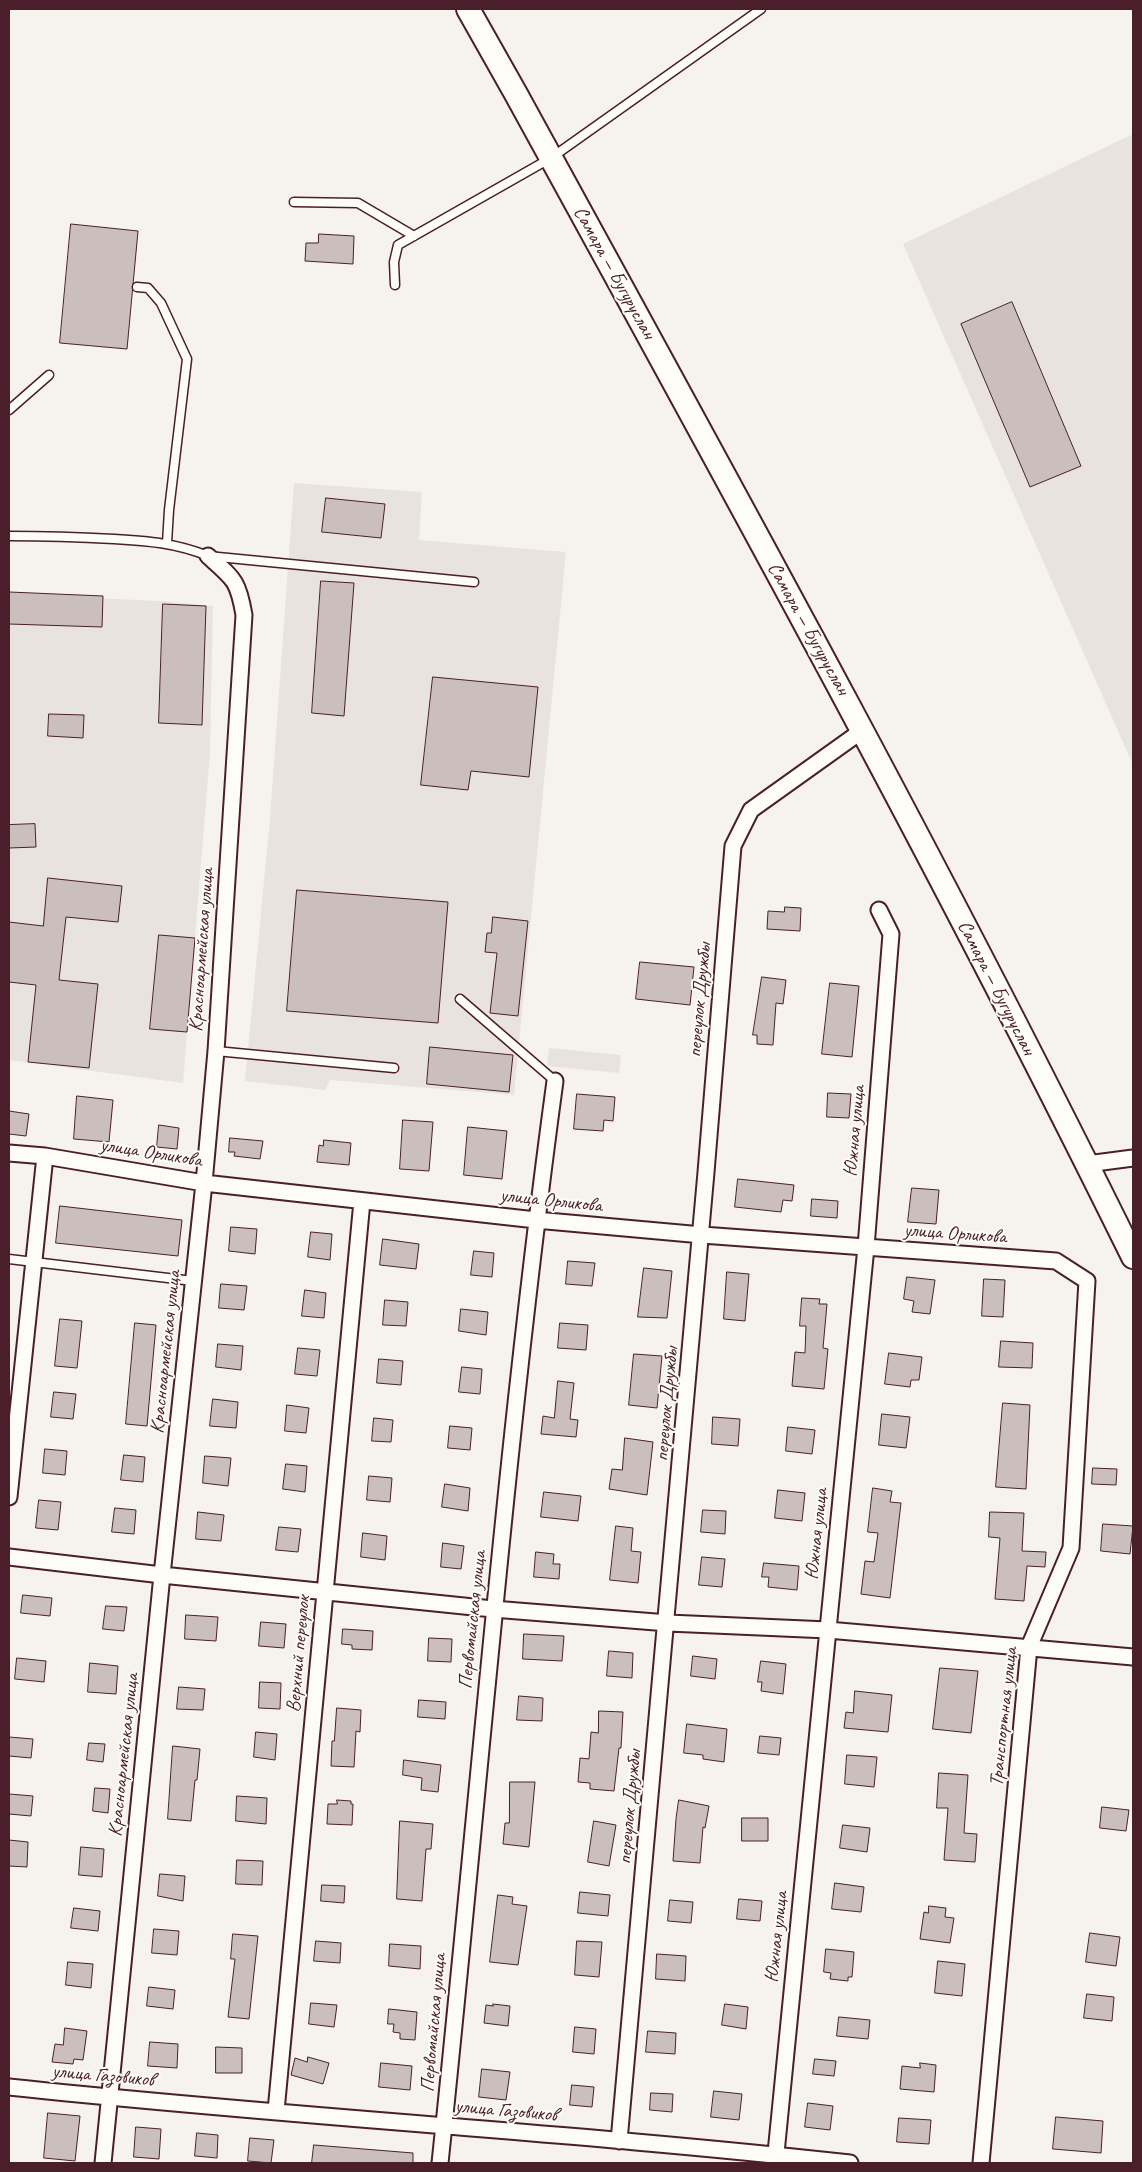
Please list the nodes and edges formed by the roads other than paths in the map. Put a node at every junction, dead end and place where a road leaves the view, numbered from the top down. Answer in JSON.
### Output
{"nodes":[{"id":1,"x":468,"y":9,"type":"edge"},
{"id":2,"x":761,"y":9,"type":"edge"},
{"id":3,"x":552,"y":158,"type":"junction"},
{"id":4,"x":294,"y":202,"type":"dead end"},
{"id":5,"x":414,"y":236,"type":"junction"},
{"id":6,"x":395,"y":285,"type":"dead end"},
{"id":7,"x":137,"y":287,"type":"dead end"},
{"id":8,"x":49,"y":375,"type":"dead end"},
{"id":9,"x":9,"y":410,"type":"edge"},
{"id":10,"x":9,"y":536,"type":"edge"},
{"id":11,"x":167,"y":543,"type":"junction"},
{"id":12,"x":208,"y":556,"type":"junction"},
{"id":13,"x":474,"y":582,"type":"dead end"},
{"id":14,"x":863,"y":730,"type":"junction"},
{"id":15,"x":878,"y":910,"type":"dead end"},
{"id":16,"x":460,"y":999,"type":"dead end"},
{"id":17,"x":216,"y":1051,"type":"junction"},
{"id":18,"x":394,"y":1068,"type":"dead end"},
{"id":19,"x":555,"y":1082,"type":"joint"},
{"id":20,"x":9,"y":1153,"type":"edge"},
{"id":21,"x":45,"y":1156,"type":"junction"},
{"id":22,"x":1133,"y":1158,"type":"edge"},
{"id":23,"x":1087,"y":1164,"type":"junction"},
{"id":24,"x":204,"y":1183,"type":"junction"},
{"id":25,"x":362,"y":1201,"type":"junction"},
{"id":26,"x":536,"y":1220,"type":"junction"},
{"id":27,"x":702,"y":1235,"type":"junction"},
{"id":28,"x":866,"y":1247,"type":"junction"},
{"id":29,"x":1133,"y":1257,"type":"edge"},
{"id":30,"x":9,"y":1259,"type":"edge"},
{"id":31,"x":34,"y":1262,"type":"junction"},
{"id":32,"x":193,"y":1281,"type":"junction"},
{"id":33,"x":1087,"y":1281,"type":"joint"},
{"id":34,"x":9,"y":1497,"type":"edge"},
{"id":35,"x":9,"y":1557,"type":"edge"},
{"id":36,"x":162,"y":1575,"type":"junction"},
{"id":37,"x":326,"y":1591,"type":"junction"},
{"id":38,"x":493,"y":1609,"type":"junction"},
{"id":39,"x":668,"y":1622,"type":"junction"},
{"id":40,"x":828,"y":1630,"type":"junction"},
{"id":41,"x":1029,"y":1647,"type":"junction"},
{"id":42,"x":1133,"y":1657,"type":"edge"},
{"id":43,"x":9,"y":2087,"type":"edge"},
{"id":44,"x":111,"y":2098,"type":"junction"},
{"id":45,"x":276,"y":2111,"type":"junction"},
{"id":46,"x":444,"y":2126,"type":"junction"},
{"id":47,"x":619,"y":2141,"type":"junction"},
{"id":48,"x":775,"y":2159,"type":"edge"},
{"id":49,"x":103,"y":2163,"type":"edge"},
{"id":50,"x":440,"y":2163,"type":"edge"},
{"id":51,"x":850,"y":2163,"type":"edge"},
{"id":52,"x":981,"y":2163,"type":"edge"}],
"edges":[{"from":1,"to":3,"type":"main road","name":"Самара — Бугуруслан"},
{"from":2,"to":3,"type":"lane"},
{"from":3,"to":5,"type":"lane"},
{"from":3,"to":14,"type":"main road","name":"Самара — Бугуруслан"},
{"from":4,"to":5,"type":"lane"},
{"from":5,"to":6,"type":"lane"},
{"from":7,"to":11,"type":"lane"},
{"from":8,"to":9,"type":"lane"},
{"from":10,"to":11,"type":"lane"},
{"from":11,"to":12,"type":"lane"},
{"from":12,"to":13,"type":"lane"},
{"from":12,"to":17,"type":"street","name":"Красноармейская улица"},
{"from":14,"to":23,"type":"main road","name":"Самара — Бугуруслан"},
{"from":14,"to":27,"type":"street","name":"переулок Дружбы"},
{"from":15,"to":28,"type":"street","name":"Южная улица"},
{"from":16,"to":19,"type":"lane"},
{"from":17,"to":18,"type":"lane"},
{"from":17,"to":24,"type":"street","name":"Красноармейская улица"},
{"from":19,"to":26,"type":"street","name":"Первомайская улица"},
{"from":20,"to":21,"type":"street","name":"улица Орликова"},
{"from":21,"to":24,"type":"street","name":"улица Орликова"},
{"from":21,"to":31,"type":"street"},
{"from":22,"to":23,"type":"street"},
{"from":23,"to":29,"type":"main road","name":"Самара — Бугуруслан"},
{"from":24,"to":25,"type":"street","name":"улица Орликова"},
{"from":24,"to":32,"type":"street","name":"Красноармейская улица"},
{"from":25,"to":26,"type":"street","name":"улица Орликова"},
{"from":25,"to":37,"type":"street","name":"Верхний переулок"},
{"from":26,"to":27,"type":"street","name":"улица Орликова"},
{"from":26,"to":38,"type":"street","name":"Первомайская улица"},
{"from":27,"to":28,"type":"street","name":"улица Орликова"},
{"from":27,"to":39,"type":"street","name":"переулок Дружбы"},
{"from":28,"to":33,"type":"street","name":"улица Орликова"},
{"from":28,"to":40,"type":"street","name":"Южная улица"},
{"from":30,"to":31,"type":"lane"},
{"from":31,"to":32,"type":"lane"},
{"from":31,"to":34,"type":"street"},
{"from":32,"to":36,"type":"street","name":"Красноармейская улица"},
{"from":33,"to":41,"type":"street","name":"Транспортная улица"},
{"from":35,"to":36,"type":"street"},
{"from":36,"to":37,"type":"street"},
{"from":36,"to":44,"type":"street","name":"Красноармейская улица"},
{"from":37,"to":38,"type":"street"},
{"from":37,"to":45,"type":"street","name":"Верхний переулок"},
{"from":38,"to":39,"type":"street"},
{"from":38,"to":46,"type":"street","name":"Первомайская улица"},
{"from":39,"to":40,"type":"street"},
{"from":39,"to":47,"type":"street","name":"переулок Дружбы"},
{"from":40,"to":41,"type":"street"},
{"from":40,"to":48,"type":"street","name":"Южная улица"},
{"from":41,"to":42,"type":"street"},
{"from":41,"to":52,"type":"street","name":"Транспортная улица"},
{"from":43,"to":44,"type":"street","name":"улица Газовиков"},
{"from":44,"to":45,"type":"street","name":"улица Газовиков"},
{"from":44,"to":49,"type":"street","name":"Красноармейская улица"},
{"from":45,"to":46,"type":"street","name":"улица Газовиков"},
{"from":46,"to":47,"type":"street","name":"улица Газовиков"},
{"from":46,"to":50,"type":"street","name":"Первомайская улица"},
{"from":47,"to":48,"type":"street","name":"улица Газовиков"},
{"from":48,"to":51,"type":"street","name":"улица Газовиков"}]}
